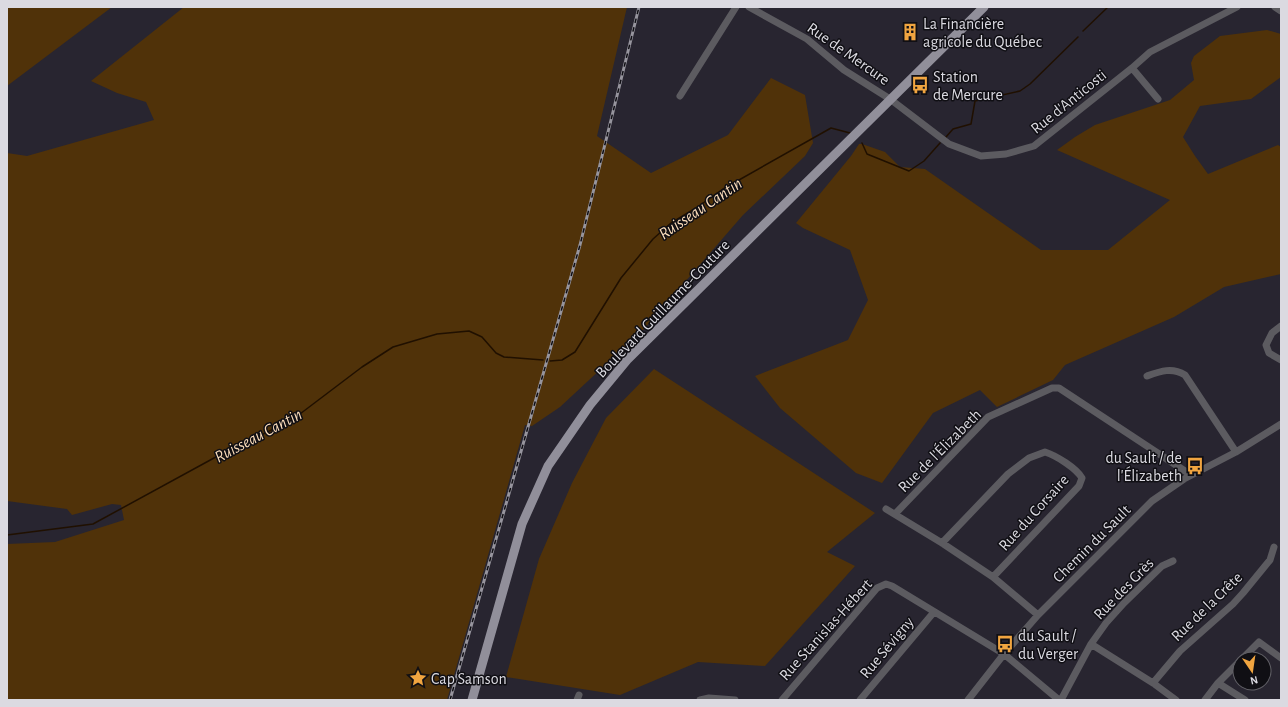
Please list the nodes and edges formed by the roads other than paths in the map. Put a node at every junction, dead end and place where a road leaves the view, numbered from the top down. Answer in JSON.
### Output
{"nodes":[{"id":1,"x":736,"y":7,"type":"edge"},
{"id":2,"x":749,"y":7,"type":"edge"},
{"id":3,"x":984,"y":7,"type":"edge"},
{"id":4,"x":1237,"y":7,"type":"edge"},
{"id":5,"x":1275,"y":7,"type":"edge"},
{"id":6,"x":1281,"y":11,"type":"edge"},
{"id":7,"x":1132,"y":68,"type":"junction"},
{"id":8,"x":680,"y":96,"type":"dead end"},
{"id":9,"x":890,"y":99,"type":"junction"},
{"id":10,"x":1158,"y":99,"type":"dead end"},
{"id":11,"x":1281,"y":326,"type":"edge"},
{"id":12,"x":1281,"y":360,"type":"edge"},
{"id":13,"x":1147,"y":376,"type":"dead end"},
{"id":14,"x":1281,"y":424,"type":"edge"},
{"id":15,"x":1236,"y":452,"type":"junction"},
{"id":16,"x":1191,"y":475,"type":"junction"},
{"id":17,"x":886,"y":509,"type":"dead end"},
{"id":18,"x":895,"y":514,"type":"junction"},
{"id":19,"x":942,"y":542,"type":"junction"},
{"id":20,"x":1274,"y":547,"type":"dead end"},
{"id":21,"x":1173,"y":561,"type":"dead end"},
{"id":22,"x":993,"y":576,"type":"junction"},
{"id":23,"x":934,"y":612,"type":"junction"},
{"id":24,"x":1038,"y":615,"type":"junction"},
{"id":25,"x":1091,"y":644,"type":"junction"},
{"id":26,"x":1250,"y":651,"type":"edge"},
{"id":27,"x":1271,"y":651,"type":"edge"},
{"id":28,"x":1272,"y":651,"type":"edge"},
{"id":29,"x":1004,"y":654,"type":"junction"},
{"id":30,"x":1281,"y":658,"type":"edge"},
{"id":31,"x":1232,"y":669,"type":"edge"},
{"id":32,"x":1153,"y":683,"type":"junction"},
{"id":33,"x":1218,"y":683,"type":"junction"},
{"id":34,"x":472,"y":700,"type":"edge"},
{"id":35,"x":700,"y":700,"type":"edge"},
{"id":36,"x":735,"y":700,"type":"edge"},
{"id":37,"x":782,"y":700,"type":"edge"},
{"id":38,"x":860,"y":700,"type":"edge"},
{"id":39,"x":968,"y":700,"type":"edge"},
{"id":40,"x":1060,"y":700,"type":"edge"},
{"id":41,"x":1176,"y":700,"type":"edge"},
{"id":42,"x":1205,"y":700,"type":"edge"},
{"id":43,"x":1245,"y":700,"type":"edge"}],
"edges":[{"from":1,"to":8,"type":"street"},
{"from":2,"to":9,"type":"street","name":"Rue de Mercure"},
{"from":3,"to":9,"type":"main road","name":"Boulevard Guillaume-Couture"},
{"from":4,"to":7,"type":"street","name":"Rue d'Anticosti"},
{"from":5,"to":6,"type":"street"},
{"from":7,"to":9,"type":"street","name":"Rue d'Anticosti"},
{"from":7,"to":10,"type":"street"},
{"from":9,"to":34,"type":"main road","name":"Boulevard Guillaume-Couture"},
{"from":11,"to":12,"type":"street"},
{"from":13,"to":15,"type":"street"},
{"from":14,"to":15,"type":"street","name":"Chemin du Sault"},
{"from":15,"to":16,"type":"street","name":"Chemin du Sault"},
{"from":16,"to":18,"type":"street","name":"Rue de l'Élizabeth"},
{"from":16,"to":24,"type":"street","name":"Chemin du Sault"},
{"from":17,"to":18,"type":"street"},
{"from":18,"to":19,"type":"street"},
{"from":19,"to":22,"type":"street"},
{"from":19,"to":22,"type":"street","name":"Rue du Corsaire"},
{"from":20,"to":32,"type":"street","name":"Rue de la Crête"},
{"from":21,"to":25,"type":"street","name":"Rue des Grès"},
{"from":22,"to":24,"type":"street"},
{"from":23,"to":29,"type":"street","name":"Rue Stanislas-Hébert"},
{"from":23,"to":37,"type":"street","name":"Rue Stanislas-Hébert"},
{"from":23,"to":38,"type":"street","name":"Rue Sévigny"},
{"from":24,"to":29,"type":"street","name":"Chemin du Sault"},
{"from":25,"to":32,"type":"street"},
{"from":25,"to":40,"type":"street","name":"Rue des Grès"},
{"from":26,"to":27,"type":"street"},
{"from":28,"to":30,"type":"street"},
{"from":29,"to":39,"type":"street","name":"Chemin du Sault"},
{"from":29,"to":40,"type":"street","name":"Rue Stanislas-Hébert"},
{"from":31,"to":33,"type":"street"},
{"from":32,"to":41,"type":"street"},
{"from":33,"to":42,"type":"street"},
{"from":33,"to":43,"type":"street"},
{"from":35,"to":36,"type":"street"}]}
